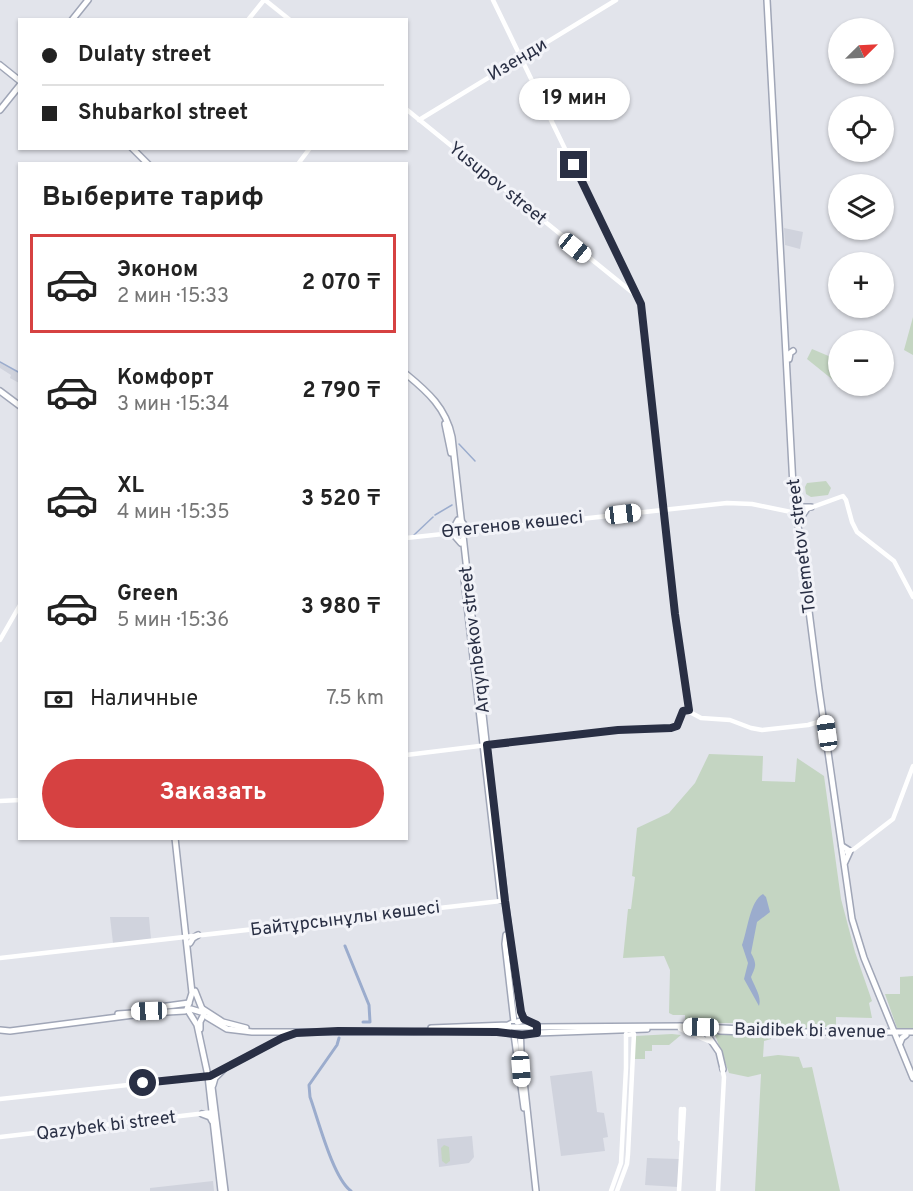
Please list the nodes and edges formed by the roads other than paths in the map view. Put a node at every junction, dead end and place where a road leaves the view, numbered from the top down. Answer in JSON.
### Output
{"nodes":[{"id":1,"x":87,"y":0,"type":"edge"},
{"id":2,"x":264,"y":0,"type":"edge"},
{"id":3,"x":494,"y":0,"type":"edge"},
{"id":4,"x":615,"y":0,"type":"edge"},
{"id":5,"x":768,"y":0,"type":"edge"},
{"id":6,"x":73,"y":18,"type":"edge"},
{"id":7,"x":250,"y":18,"type":"edge"},
{"id":8,"x":287,"y":18,"type":"edge"},
{"id":9,"x":516,"y":46,"type":"junction"},
{"id":10,"x":530,"y":51,"type":"junction"},
{"id":11,"x":521,"y":56,"type":"junction"},
{"id":12,"x":511,"y":62,"type":"junction"},
{"id":13,"x":0,"y":63,"type":"edge"},
{"id":14,"x":526,"y":66,"type":"junction"},
{"id":15,"x":18,"y":80,"type":"edge"},
{"id":16,"x":18,"y":85,"type":"edge"},
{"id":17,"x":0,"y":108,"type":"edge"},
{"id":18,"x":408,"y":111,"type":"edge"},
{"id":19,"x":420,"y":119,"type":"junction"},
{"id":20,"x":133,"y":150,"type":"edge"},
{"id":21,"x":145,"y":162,"type":"edge"},
{"id":22,"x":780,"y":224,"type":"junction"},
{"id":23,"x":627,"y":278,"type":"junction"},
{"id":24,"x":624,"y":285,"type":"junction"},
{"id":25,"x":638,"y":298,"type":"junction"},
{"id":26,"x":788,"y":344,"type":"junction"},
{"id":27,"x":789,"y":364,"type":"junction"},
{"id":28,"x":408,"y":377,"type":"edge"},
{"id":29,"x":0,"y":389,"type":"edge"},
{"id":30,"x":17,"y":402,"type":"edge"},
{"id":31,"x":834,"y":499,"type":"junction"},
{"id":32,"x":848,"y":506,"type":"junction"},
{"id":33,"x":809,"y":508,"type":"junction"},
{"id":34,"x":652,"y":509,"type":"junction"},
{"id":35,"x":664,"y":509,"type":"junction"},
{"id":36,"x":795,"y":511,"type":"junction"},
{"id":37,"x":591,"y":516,"type":"junction"},
{"id":38,"x":459,"y":519,"type":"junction"},
{"id":39,"x":473,"y":530,"type":"junction"},
{"id":40,"x":457,"y":531,"type":"junction"},
{"id":41,"x":408,"y":537,"type":"edge"},
{"id":42,"x":408,"y":537,"type":"edge"},
{"id":43,"x":462,"y":543,"type":"junction"},
{"id":44,"x":913,"y":597,"type":"edge"},
{"id":45,"x":18,"y":608,"type":"edge"},
{"id":46,"x":0,"y":640,"type":"edge"},
{"id":47,"x":691,"y":712,"type":"junction"},
{"id":48,"x":824,"y":720,"type":"junction"},
{"id":49,"x":485,"y":745,"type":"junction"},
{"id":50,"x":828,"y":746,"type":"junction"},
{"id":51,"x":408,"y":755,"type":"edge"},
{"id":52,"x":913,"y":766,"type":"edge"},
{"id":53,"x":18,"y":800,"type":"edge"},
{"id":54,"x":0,"y":801,"type":"edge"},
{"id":55,"x":177,"y":840,"type":"edge"},
{"id":56,"x":842,"y":846,"type":"junction"},
{"id":57,"x":850,"y":851,"type":"junction"},
{"id":58,"x":842,"y":854,"type":"junction"},
{"id":59,"x":845,"y":862,"type":"junction"},
{"id":60,"x":501,"y":901,"type":"junction"},
{"id":61,"x":198,"y":935,"type":"joint"},
{"id":62,"x":507,"y":935,"type":"junction"},
{"id":63,"x":178,"y":938,"type":"joint"},
{"id":64,"x":188,"y":940,"type":"junction"},
{"id":65,"x":0,"y":958,"type":"edge"},
{"id":66,"x":189,"y":1011,"type":"junction"},
{"id":67,"x":203,"y":1013,"type":"junction"},
{"id":68,"x":0,"y":1028,"type":"edge"},
{"id":69,"x":536,"y":1028,"type":"junction"},
{"id":70,"x":646,"y":1028,"type":"junction"},
{"id":71,"x":680,"y":1028,"type":"junction"},
{"id":72,"x":517,"y":1029,"type":"junction"},
{"id":73,"x":689,"y":1029,"type":"junction"},
{"id":74,"x":425,"y":1030,"type":"junction"},
{"id":75,"x":711,"y":1030,"type":"junction"},
{"id":76,"x":252,"y":1031,"type":"junction"},
{"id":77,"x":626,"y":1033,"type":"junction"},
{"id":78,"x":913,"y":1033,"type":"edge"},
{"id":79,"x":695,"y":1034,"type":"junction"},
{"id":80,"x":860,"y":1034,"type":"junction"},
{"id":81,"x":282,"y":1035,"type":"junction"},
{"id":82,"x":896,"y":1036,"type":"junction"},
{"id":83,"x":633,"y":1055,"type":"junction"},
{"id":84,"x":626,"y":1056,"type":"junction"},
{"id":85,"x":223,"y":1070,"type":"junction"},
{"id":86,"x":723,"y":1071,"type":"junction"},
{"id":87,"x":913,"y":1073,"type":"edge"},
{"id":88,"x":209,"y":1076,"type":"junction"},
{"id":89,"x":913,"y":1078,"type":"edge"},
{"id":90,"x":213,"y":1086,"type":"junction"},
{"id":91,"x":0,"y":1099,"type":"edge"},
{"id":92,"x":211,"y":1102,"type":"junction"},
{"id":93,"x":525,"y":1108,"type":"junction"},
{"id":94,"x":682,"y":1109,"type":"dead end"},
{"id":95,"x":214,"y":1113,"type":"junction"},
{"id":96,"x":202,"y":1114,"type":"junction"},
{"id":97,"x":627,"y":1119,"type":"junction"},
{"id":98,"x":213,"y":1125,"type":"junction"},
{"id":99,"x":0,"y":1137,"type":"edge"},
{"id":100,"x":223,"y":1191,"type":"edge"},
{"id":101,"x":534,"y":1191,"type":"edge"},
{"id":102,"x":611,"y":1191,"type":"edge"},
{"id":103,"x":617,"y":1191,"type":"edge"},
{"id":104,"x":679,"y":1191,"type":"edge"},
{"id":105,"x":716,"y":1191,"type":"edge"}],
"edges":[{"from":1,"to":6,"type":"main road"},
{"from":2,"to":7,"type":"street"},
{"from":2,"to":8,"type":"street"},
{"from":3,"to":9,"type":"street"},
{"from":4,"to":10,"type":"street","name":"Изенди"},
{"from":5,"to":22,"type":"main road","name":"Tolemetov street"},
{"from":9,"to":10,"type":"street"},
{"from":9,"to":11,"type":"street"},
{"from":9,"to":12,"type":"street"},
{"from":10,"to":11,"type":"street","name":"Изенди"},
{"from":10,"to":14,"type":"street"},
{"from":11,"to":12,"type":"street","name":"Изенди"},
{"from":11,"to":14,"type":"street"},
{"from":12,"to":14,"type":"street"},
{"from":12,"to":19,"type":"street","name":"Изенди"},
{"from":13,"to":15,"type":"main road"},
{"from":14,"to":23,"type":"street"},
{"from":14,"to":25,"type":"street"},
{"from":16,"to":17,"type":"main road"},
{"from":18,"to":19,"type":"street","name":"Yusupov street"},
{"from":19,"to":24,"type":"street","name":"Yusupov street"},
{"from":19,"to":25,"type":"street","name":"Yusupov street"},
{"from":20,"to":21,"type":"main road"},
{"from":22,"to":26,"type":"main road","name":"Tolemetov street"},
{"from":22,"to":36,"type":"main road","name":"Tolemetov street"},
{"from":23,"to":24,"type":"street"},
{"from":23,"to":25,"type":"street"},
{"from":24,"to":25,"type":"street","name":"Yusupov street"},
{"from":25,"to":35,"type":"street"},
{"from":26,"to":27,"type":"main road","name":"Tolemetov street"},
{"from":26,"to":27,"type":"main road"},
{"from":27,"to":36,"type":"main road","name":"Tolemetov street"},
{"from":28,"to":38,"type":"main road","name":"Arqynbekov street"},
{"from":29,"to":30,"type":"main road"},
{"from":31,"to":32,"type":"street"},
{"from":31,"to":32,"type":"street"},
{"from":31,"to":33,"type":"street"},
{"from":32,"to":44,"type":"street"},
{"from":33,"to":36,"type":"main road"},
{"from":33,"to":36,"type":"main road"},
{"from":34,"to":35,"type":"street","name":"Өтегенов көшесі"},
{"from":34,"to":37,"type":"street"},
{"from":34,"to":37,"type":"street","name":"Өтегенов көшесі"},
{"from":35,"to":36,"type":"street"},
{"from":35,"to":36,"type":"street","name":"Өтегенов көшесі"},
{"from":35,"to":47,"type":"street"},
{"from":36,"to":48,"type":"main road","name":"Tolemetov street"},
{"from":37,"to":39,"type":"street"},
{"from":37,"to":39,"type":"street","name":"Өтегенов көшесі"},
{"from":38,"to":39,"type":"main road"},
{"from":38,"to":40,"type":"main road","name":"Arqynbekov street"},
{"from":39,"to":40,"type":"street"},
{"from":39,"to":43,"type":"main road"},
{"from":40,"to":41,"type":"street","name":"Өтегенов көшесі"},
{"from":40,"to":42,"type":"street","name":"Өтегенов көшесі"},
{"from":40,"to":43,"type":"main road","name":"Arqynbekov street"},
{"from":40,"to":43,"type":"main road"},
{"from":43,"to":49,"type":"main road","name":"Arqynbekov street"},
{"from":45,"to":46,"type":"street"},
{"from":47,"to":48,"type":"street"},
{"from":47,"to":49,"type":"street"},
{"from":48,"to":50,"type":"main road","name":"Tolemetov street"},
{"from":49,"to":51,"type":"street"},
{"from":49,"to":60,"type":"main road","name":"Arqynbekov street"},
{"from":49,"to":62,"type":"main road","name":"Arqynbekov street"},
{"from":50,"to":56,"type":"main road","name":"Tolemetov street"},
{"from":50,"to":58,"type":"main road","name":"Tolemetov street"},
{"from":52,"to":57,"type":"street"},
{"from":53,"to":54,"type":"street"},
{"from":55,"to":64,"type":"main road"},
{"from":56,"to":57,"type":"main road"},
{"from":56,"to":58,"type":"main road","name":"Tolemetov street"},
{"from":57,"to":58,"type":"street"},
{"from":57,"to":59,"type":"main road"},
{"from":58,"to":59,"type":"main road","name":"Tolemetov street"},
{"from":58,"to":82,"type":"main road","name":"Tolemetov street"},
{"from":59,"to":82,"type":"main road","name":"Tolemetov street"},
{"from":60,"to":61,"type":"street","name":"Байтұрсынұлы көшесі"},
{"from":60,"to":62,"type":"main road","name":"Arqynbekov street"},
{"from":61,"to":64,"type":"main road"},
{"from":62,"to":69,"type":"main road"},
{"from":62,"to":72,"type":"main road"},
{"from":62,"to":93,"type":"main road","name":"Arqynbekov street"},
{"from":63,"to":64,"type":"main road"},
{"from":63,"to":65,"type":"street"},
{"from":64,"to":66,"type":"main road"},
{"from":64,"to":67,"type":"main road"},
{"from":66,"to":67,"type":"main road"},
{"from":66,"to":67,"type":"main road"},
{"from":66,"to":68,"type":"main road"},
{"from":66,"to":88,"type":"main road"},
{"from":67,"to":76,"type":"main road"},
{"from":67,"to":76,"type":"main road"},
{"from":67,"to":88,"type":"main road"},
{"from":69,"to":70,"type":"main road","name":"Baidibek bi avenue"},
{"from":69,"to":72,"type":"main road","bridge":true},
{"from":69,"to":72,"type":"main road"},
{"from":69,"to":72,"type":"main road"},
{"from":69,"to":77,"type":"main road"},
{"from":70,"to":71,"type":"main road","name":"Baidibek bi avenue"},
{"from":70,"to":77,"type":"main road"},
{"from":71,"to":73,"type":"main road","name":"Baidibek bi avenue"},
{"from":71,"to":79,"type":"street"},
{"from":71,"to":80,"type":"main road","name":"Baidibek bi avenue"},
{"from":72,"to":74,"type":"main road"},
{"from":72,"to":93,"type":"main road"},
{"from":72,"to":93,"type":"main road"},
{"from":73,"to":75,"type":"main road","name":"Baidibek bi avenue"},
{"from":73,"to":79,"type":"street"},
{"from":74,"to":76,"type":"main road"},
{"from":74,"to":81,"type":"main road"},
{"from":75,"to":80,"type":"main road","name":"Baidibek bi avenue"},
{"from":75,"to":86,"type":"main road"},
{"from":76,"to":81,"type":"main road"},
{"from":77,"to":83,"type":"street"},
{"from":77,"to":84,"type":"street"},
{"from":78,"to":82,"type":"main road","name":"Baidibek bi avenue"},
{"from":78,"to":82,"type":"main road","name":"Baidibek bi avenue"},
{"from":79,"to":86,"type":"street"},
{"from":80,"to":82,"type":"main road","name":"Baidibek bi avenue"},
{"from":80,"to":82,"type":"main road","name":"Baidibek bi avenue"},
{"from":81,"to":85,"type":"street"},
{"from":82,"to":87,"type":"main road","name":"Tolemetov street"},
{"from":82,"to":89,"type":"main road","name":"Tolemetov street"},
{"from":83,"to":84,"type":"street"},
{"from":83,"to":97,"type":"street"},
{"from":84,"to":97,"type":"street"},
{"from":85,"to":88,"type":"street"},
{"from":85,"to":90,"type":"main road"},
{"from":86,"to":105,"type":"street"},
{"from":88,"to":90,"type":"main road"},
{"from":88,"to":91,"type":"street"},
{"from":88,"to":92,"type":"main road"},
{"from":90,"to":95,"type":"main road"},
{"from":92,"to":95,"type":"main road"},
{"from":92,"to":96,"type":"main road"},
{"from":93,"to":101,"type":"main road"},
{"from":94,"to":104,"type":"street"},
{"from":95,"to":96,"type":"street","name":"Qazybek bi street"},
{"from":95,"to":98,"type":"main road"},
{"from":95,"to":100,"type":"main road"},
{"from":96,"to":98,"type":"main road"},
{"from":96,"to":99,"type":"street","name":"Qazybek bi street"},
{"from":97,"to":102,"type":"street"},
{"from":97,"to":103,"type":"street"},
{"from":98,"to":100,"type":"main road"}]}
